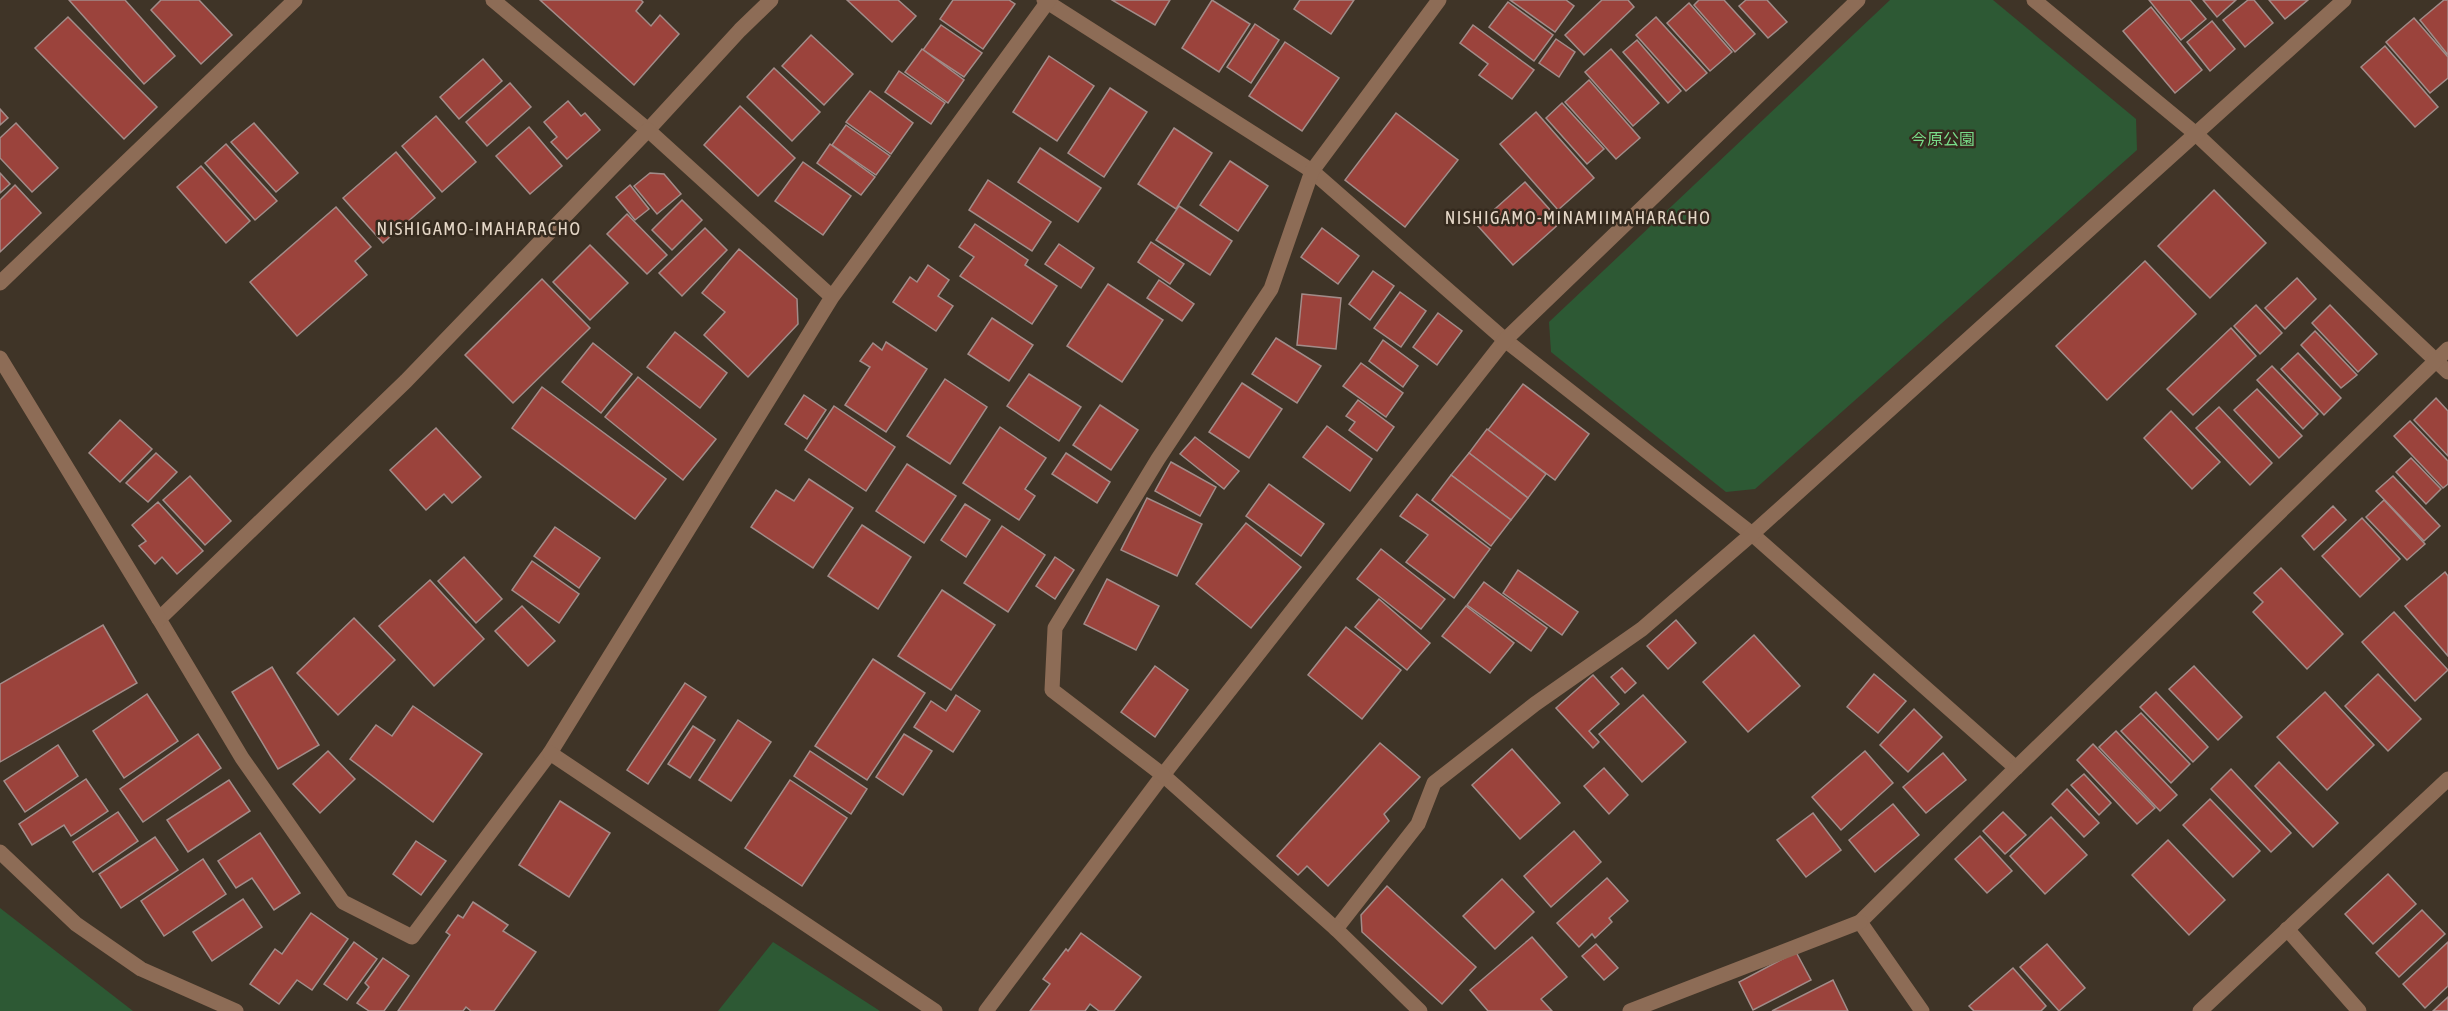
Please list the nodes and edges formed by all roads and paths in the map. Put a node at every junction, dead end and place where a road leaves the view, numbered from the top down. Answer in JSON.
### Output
{"nodes":[{"id":1,"x":295,"y":0,"type":"edge"},
{"id":2,"x":493,"y":0,"type":"edge"},
{"id":3,"x":771,"y":0,"type":"edge"},
{"id":4,"x":1439,"y":0,"type":"edge"},
{"id":5,"x":1858,"y":0,"type":"edge"},
{"id":6,"x":2034,"y":0,"type":"edge"},
{"id":7,"x":2344,"y":0,"type":"edge"},
{"id":8,"x":1047,"y":1,"type":"edge"},
{"id":9,"x":648,"y":130,"type":"junction"},
{"id":10,"x":2196,"y":134,"type":"junction"},
{"id":11,"x":1312,"y":171,"type":"junction"},
{"id":12,"x":0,"y":283,"type":"edge"},
{"id":13,"x":832,"y":297,"type":"junction"},
{"id":14,"x":1505,"y":340,"type":"junction"},
{"id":15,"x":2448,"y":349,"type":"edge"},
{"id":16,"x":0,"y":358,"type":"edge"},
{"id":17,"x":2435,"y":361,"type":"junction"},
{"id":18,"x":2448,"y":372,"type":"edge"},
{"id":19,"x":1752,"y":534,"type":"junction"},
{"id":20,"x":159,"y":619,"type":"junction"},
{"id":21,"x":550,"y":753,"type":"junction"},
{"id":22,"x":2016,"y":768,"type":"junction"},
{"id":23,"x":1163,"y":774,"type":"junction"},
{"id":24,"x":2448,"y":779,"type":"edge"},
{"id":25,"x":0,"y":852,"type":"edge"},
{"id":26,"x":1860,"y":922,"type":"junction"},
{"id":27,"x":1336,"y":929,"type":"junction"},
{"id":28,"x":2287,"y":929,"type":"junction"},
{"id":29,"x":236,"y":1011,"type":"edge"},
{"id":30,"x":935,"y":1011,"type":"edge"},
{"id":31,"x":986,"y":1011,"type":"edge"},
{"id":32,"x":1420,"y":1011,"type":"edge"},
{"id":33,"x":1630,"y":1011,"type":"edge"},
{"id":34,"x":1922,"y":1011,"type":"edge"},
{"id":35,"x":2200,"y":1011,"type":"edge"},
{"id":36,"x":2359,"y":1011,"type":"edge"}],
"edges":[{"from":1,"to":12,"type":"street"},
{"from":2,"to":9,"type":"street"},
{"from":3,"to":9,"type":"street"},
{"from":4,"to":11,"type":"street"},
{"from":5,"to":14,"type":"street"},
{"from":6,"to":10,"type":"street"},
{"from":7,"to":10,"type":"street"},
{"from":8,"to":11,"type":"street"},
{"from":8,"to":13,"type":"street"},
{"from":9,"to":13,"type":"street"},
{"from":9,"to":20,"type":"street"},
{"from":10,"to":17,"type":"street"},
{"from":10,"to":19,"type":"street"},
{"from":11,"to":14,"type":"street"},
{"from":11,"to":23,"type":"street"},
{"from":13,"to":21,"type":"street"},
{"from":14,"to":19,"type":"street"},
{"from":14,"to":23,"type":"street"},
{"from":15,"to":17,"type":"street"},
{"from":16,"to":20,"type":"street"},
{"from":17,"to":18,"type":"street"},
{"from":17,"to":22,"type":"street"},
{"from":19,"to":22,"type":"street"},
{"from":19,"to":27,"type":"street"},
{"from":20,"to":21,"type":"street"},
{"from":21,"to":30,"type":"street"},
{"from":22,"to":26,"type":"street"},
{"from":23,"to":27,"type":"street"},
{"from":23,"to":31,"type":"street"},
{"from":24,"to":28,"type":"street"},
{"from":25,"to":29,"type":"street"},
{"from":26,"to":33,"type":"street"},
{"from":26,"to":34,"type":"street"},
{"from":27,"to":32,"type":"street"},
{"from":28,"to":35,"type":"street"},
{"from":28,"to":36,"type":"street"}]}
